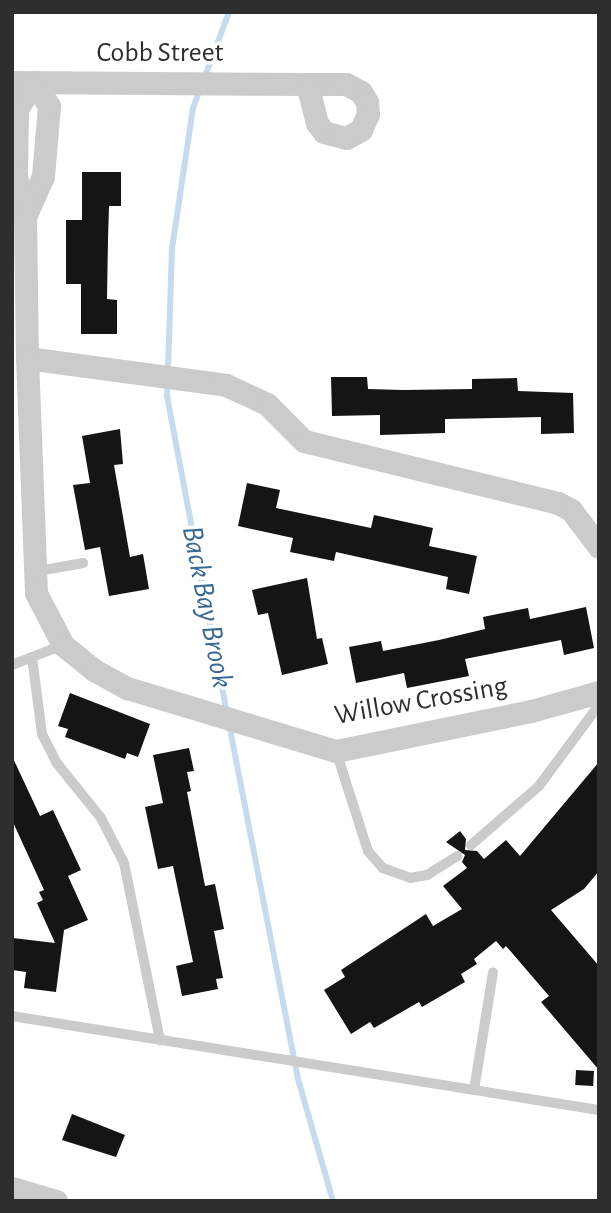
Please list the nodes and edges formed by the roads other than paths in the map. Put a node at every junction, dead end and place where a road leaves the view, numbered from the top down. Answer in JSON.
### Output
{"nodes":[{"id":1,"x":23,"y":82,"type":"edge"},
{"id":2,"x":307,"y":83,"type":"dead end"},
{"id":3,"x":25,"y":217,"type":"junction"},
{"id":4,"x":27,"y":358,"type":"junction"},
{"id":5,"x":599,"y":547,"type":"edge"},
{"id":6,"x":83,"y":563,"type":"dead end"},
{"id":7,"x":33,"y":572,"type":"junction"},
{"id":8,"x":63,"y":645,"type":"junction"},
{"id":9,"x":32,"y":657,"type":"junction"},
{"id":10,"x":12,"y":665,"type":"edge"},
{"id":11,"x":599,"y":692,"type":"edge"},
{"id":12,"x":599,"y":705,"type":"edge"},
{"id":13,"x":336,"y":751,"type":"junction"},
{"id":14,"x":471,"y":845,"type":"dead end"},
{"id":15,"x":457,"y":856,"type":"dead end"},
{"id":16,"x":493,"y":972,"type":"dead end"},
{"id":17,"x":12,"y":1016,"type":"edge"},
{"id":18,"x":160,"y":1040,"type":"junction"},
{"id":19,"x":474,"y":1090,"type":"junction"},
{"id":20,"x":599,"y":1110,"type":"edge"},
{"id":21,"x":12,"y":1188,"type":"edge"},
{"id":22,"x":56,"y":1201,"type":"edge"}],
"edges":[{"from":1,"to":2,"type":"street","name":"Cobb Street"},
{"from":1,"to":3,"type":"street","name":"Willow Crossing"},
{"from":1,"to":3,"type":"street","name":"Willow Crossing"},
{"from":3,"to":4,"type":"street","name":"Willow Crossing"},
{"from":4,"to":5,"type":"street"},
{"from":4,"to":7,"type":"street","name":"Willow Crossing"},
{"from":6,"to":7,"type":"lane"},
{"from":7,"to":8,"type":"street","name":"Willow Crossing"},
{"from":8,"to":9,"type":"lane"},
{"from":8,"to":13,"type":"street","name":"Willow Crossing"},
{"from":9,"to":10,"type":"lane"},
{"from":9,"to":18,"type":"lane"},
{"from":11,"to":13,"type":"street","name":"Willow Crossing"},
{"from":12,"to":14,"type":"lane"},
{"from":13,"to":15,"type":"lane"},
{"from":16,"to":19,"type":"lane"},
{"from":17,"to":18,"type":"lane"},
{"from":18,"to":19,"type":"lane"},
{"from":19,"to":20,"type":"lane"},
{"from":21,"to":22,"type":"street"}]}
